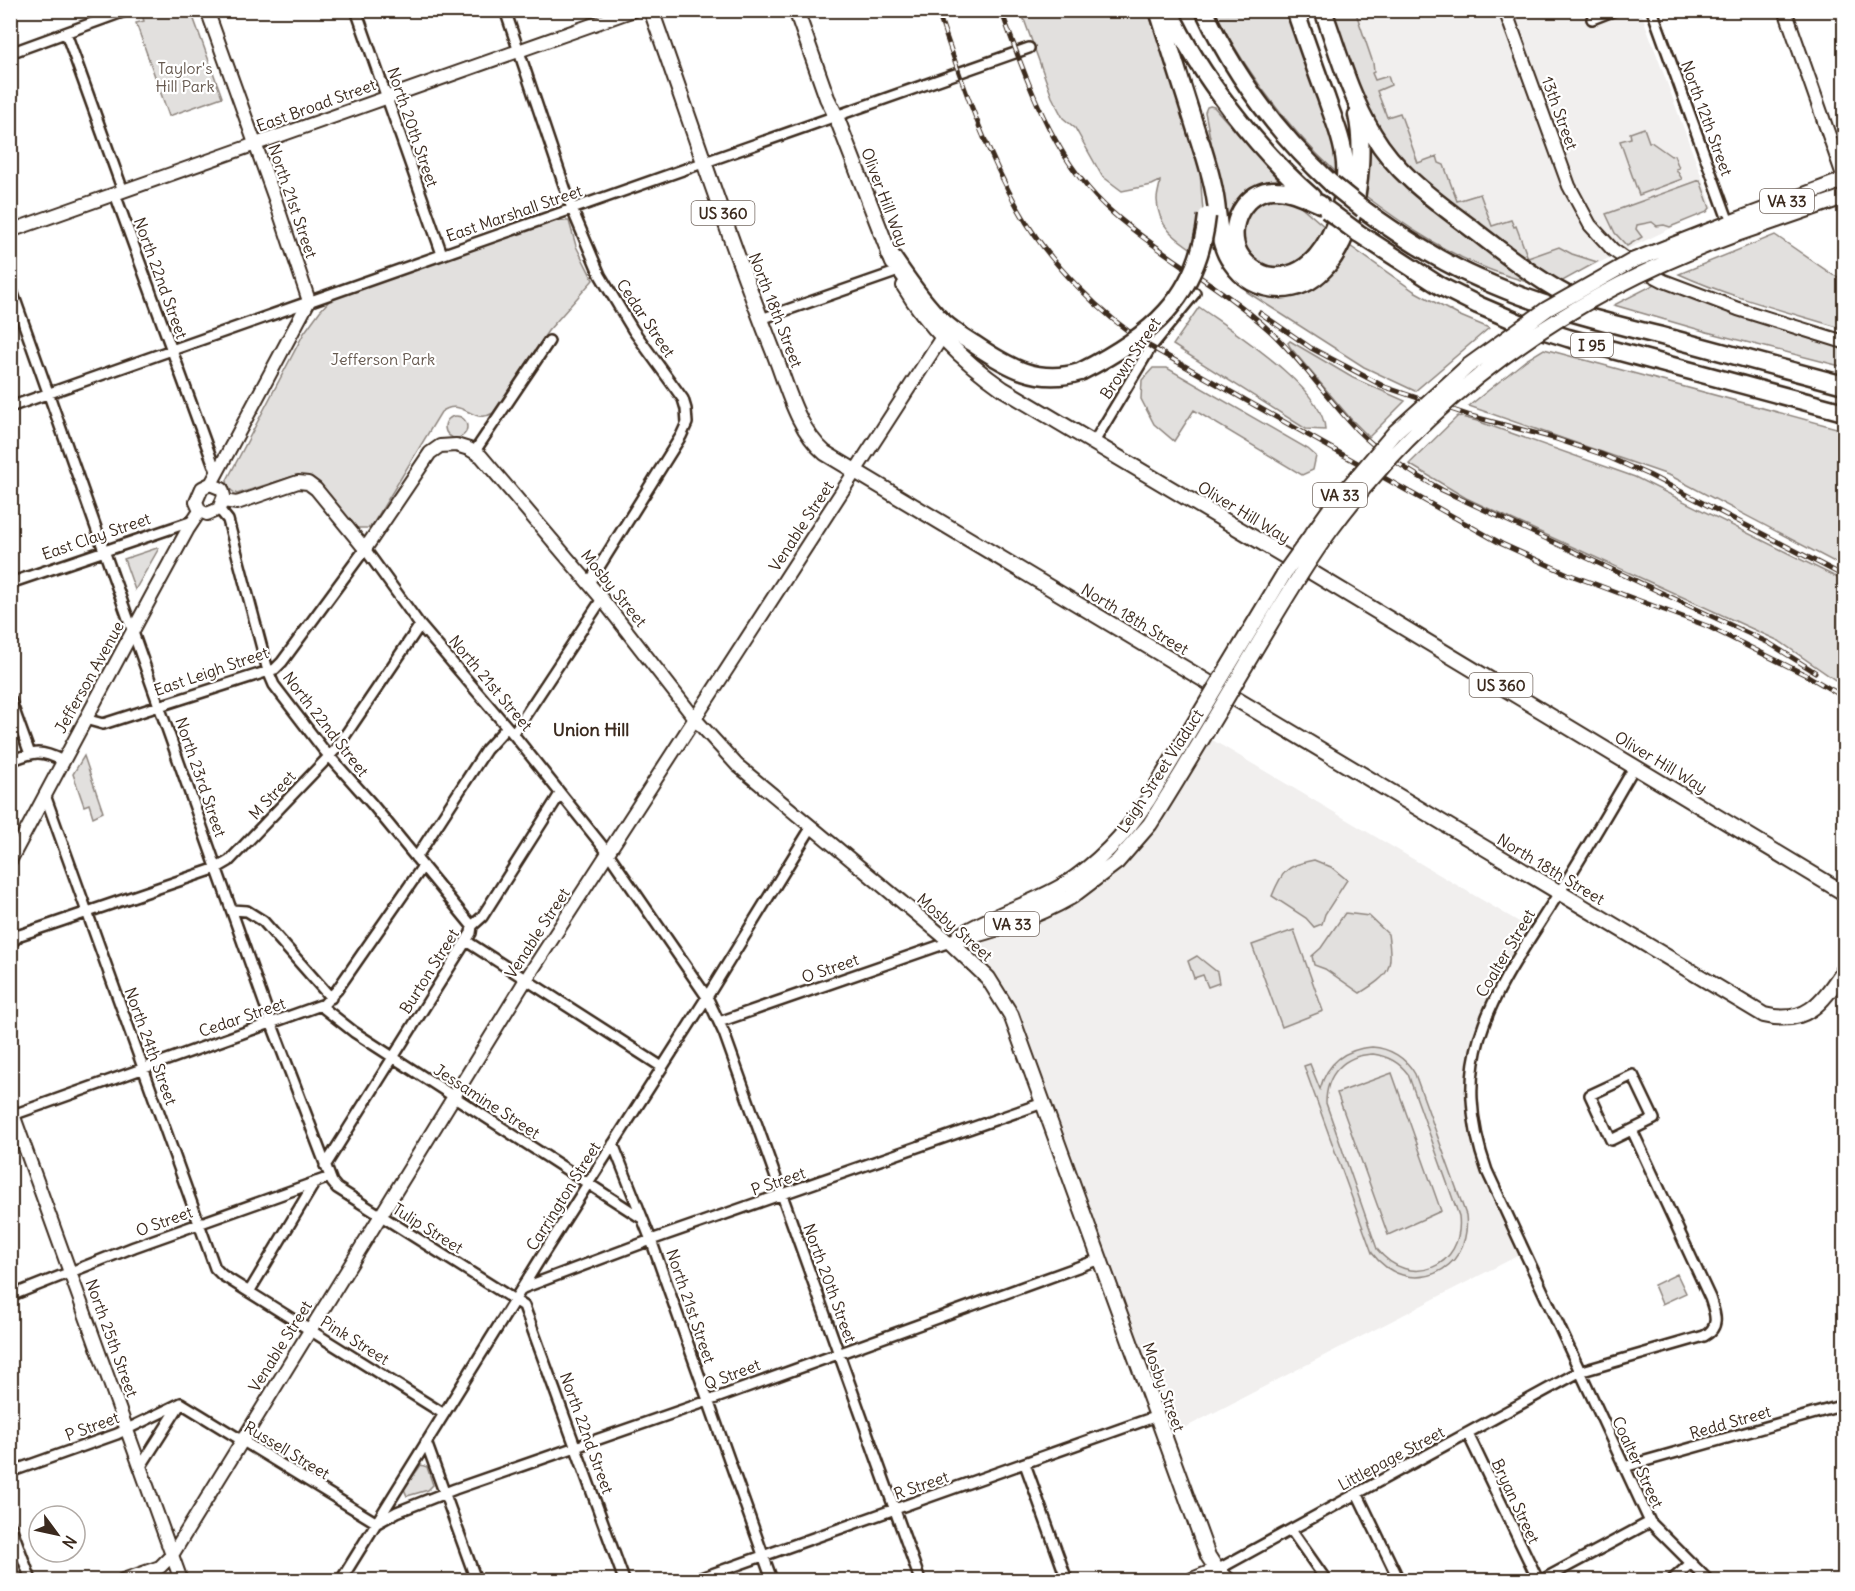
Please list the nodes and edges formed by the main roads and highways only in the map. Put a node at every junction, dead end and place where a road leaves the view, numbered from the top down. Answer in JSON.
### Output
{"nodes":[{"id":1,"x":651,"y":10,"type":"edge"},
{"id":2,"x":796,"y":10,"type":"edge"},
{"id":3,"x":1158,"y":10,"type":"edge"},
{"id":4,"x":1169,"y":10,"type":"edge"},
{"id":5,"x":1204,"y":10,"type":"edge"},
{"id":6,"x":1295,"y":10,"type":"edge"},
{"id":7,"x":1323,"y":10,"type":"edge"},
{"id":8,"x":1351,"y":90,"type":"junction"},
{"id":9,"x":1201,"y":143,"type":"junction"},
{"id":10,"x":1845,"y":179,"type":"edge"},
{"id":11,"x":1845,"y":197,"type":"edge"},
{"id":12,"x":1324,"y":207,"type":"junction"},
{"id":13,"x":1732,"y":229,"type":"junction"},
{"id":14,"x":890,"y":254,"type":"junction"},
{"id":15,"x":1676,"y":340,"type":"junction"},
{"id":16,"x":1845,"y":385,"type":"edge"},
{"id":17,"x":1845,"y":412,"type":"edge"},
{"id":18,"x":1845,"y":893,"type":"edge"},
{"id":19,"x":950,"y":942,"type":"joint"},
{"id":20,"x":1845,"y":970,"type":"edge"},
{"id":21,"x":1840,"y":980,"type":"edge"},
{"id":22,"x":1217,"y":1570,"type":"junction"},
{"id":23,"x":1192,"y":1581,"type":"edge"},
{"id":24,"x":1228,"y":1581,"type":"edge"}],
"edges":[{"from":1,"to":21,"type":"main road","name":"North 18th Street","number":"US 360"},
{"from":2,"to":14,"type":"main road","name":"Oliver Hill Way","number":"US 360"},
{"from":3,"to":9,"type":"highway"},
{"from":4,"to":12,"type":"highway","number":"I 95"},
{"from":5,"to":15,"type":"highway","number":"I 95","bridge":true},
{"from":6,"to":12,"type":"highway"},
{"from":7,"to":8,"type":"highway"},
{"from":8,"to":9,"type":"highway"},
{"from":8,"to":15,"type":"highway"},
{"from":9,"to":14,"type":"highway","bridge":true},
{"from":10,"to":13,"type":"main road","number":"VA 33"},
{"from":11,"to":13,"type":"main road","number":"VA 33"},
{"from":12,"to":17,"type":"highway","number":"I 95","bridge":true},
{"from":13,"to":19,"type":"main road","name":"Leigh Street Viaduct","number":"VA 33","bridge":true},
{"from":14,"to":18,"type":"main road","name":"Oliver Hill Way","number":"US 360"},
{"from":15,"to":16,"type":"highway","number":"I 95"},
{"from":19,"to":22,"type":"main road","name":"Mosby Street"},
{"from":20,"to":21,"type":"main road","name":"North 18th Street"},
{"from":22,"to":23,"type":"main road"},
{"from":22,"to":24,"type":"main road","name":"Mosby Street"}]}
